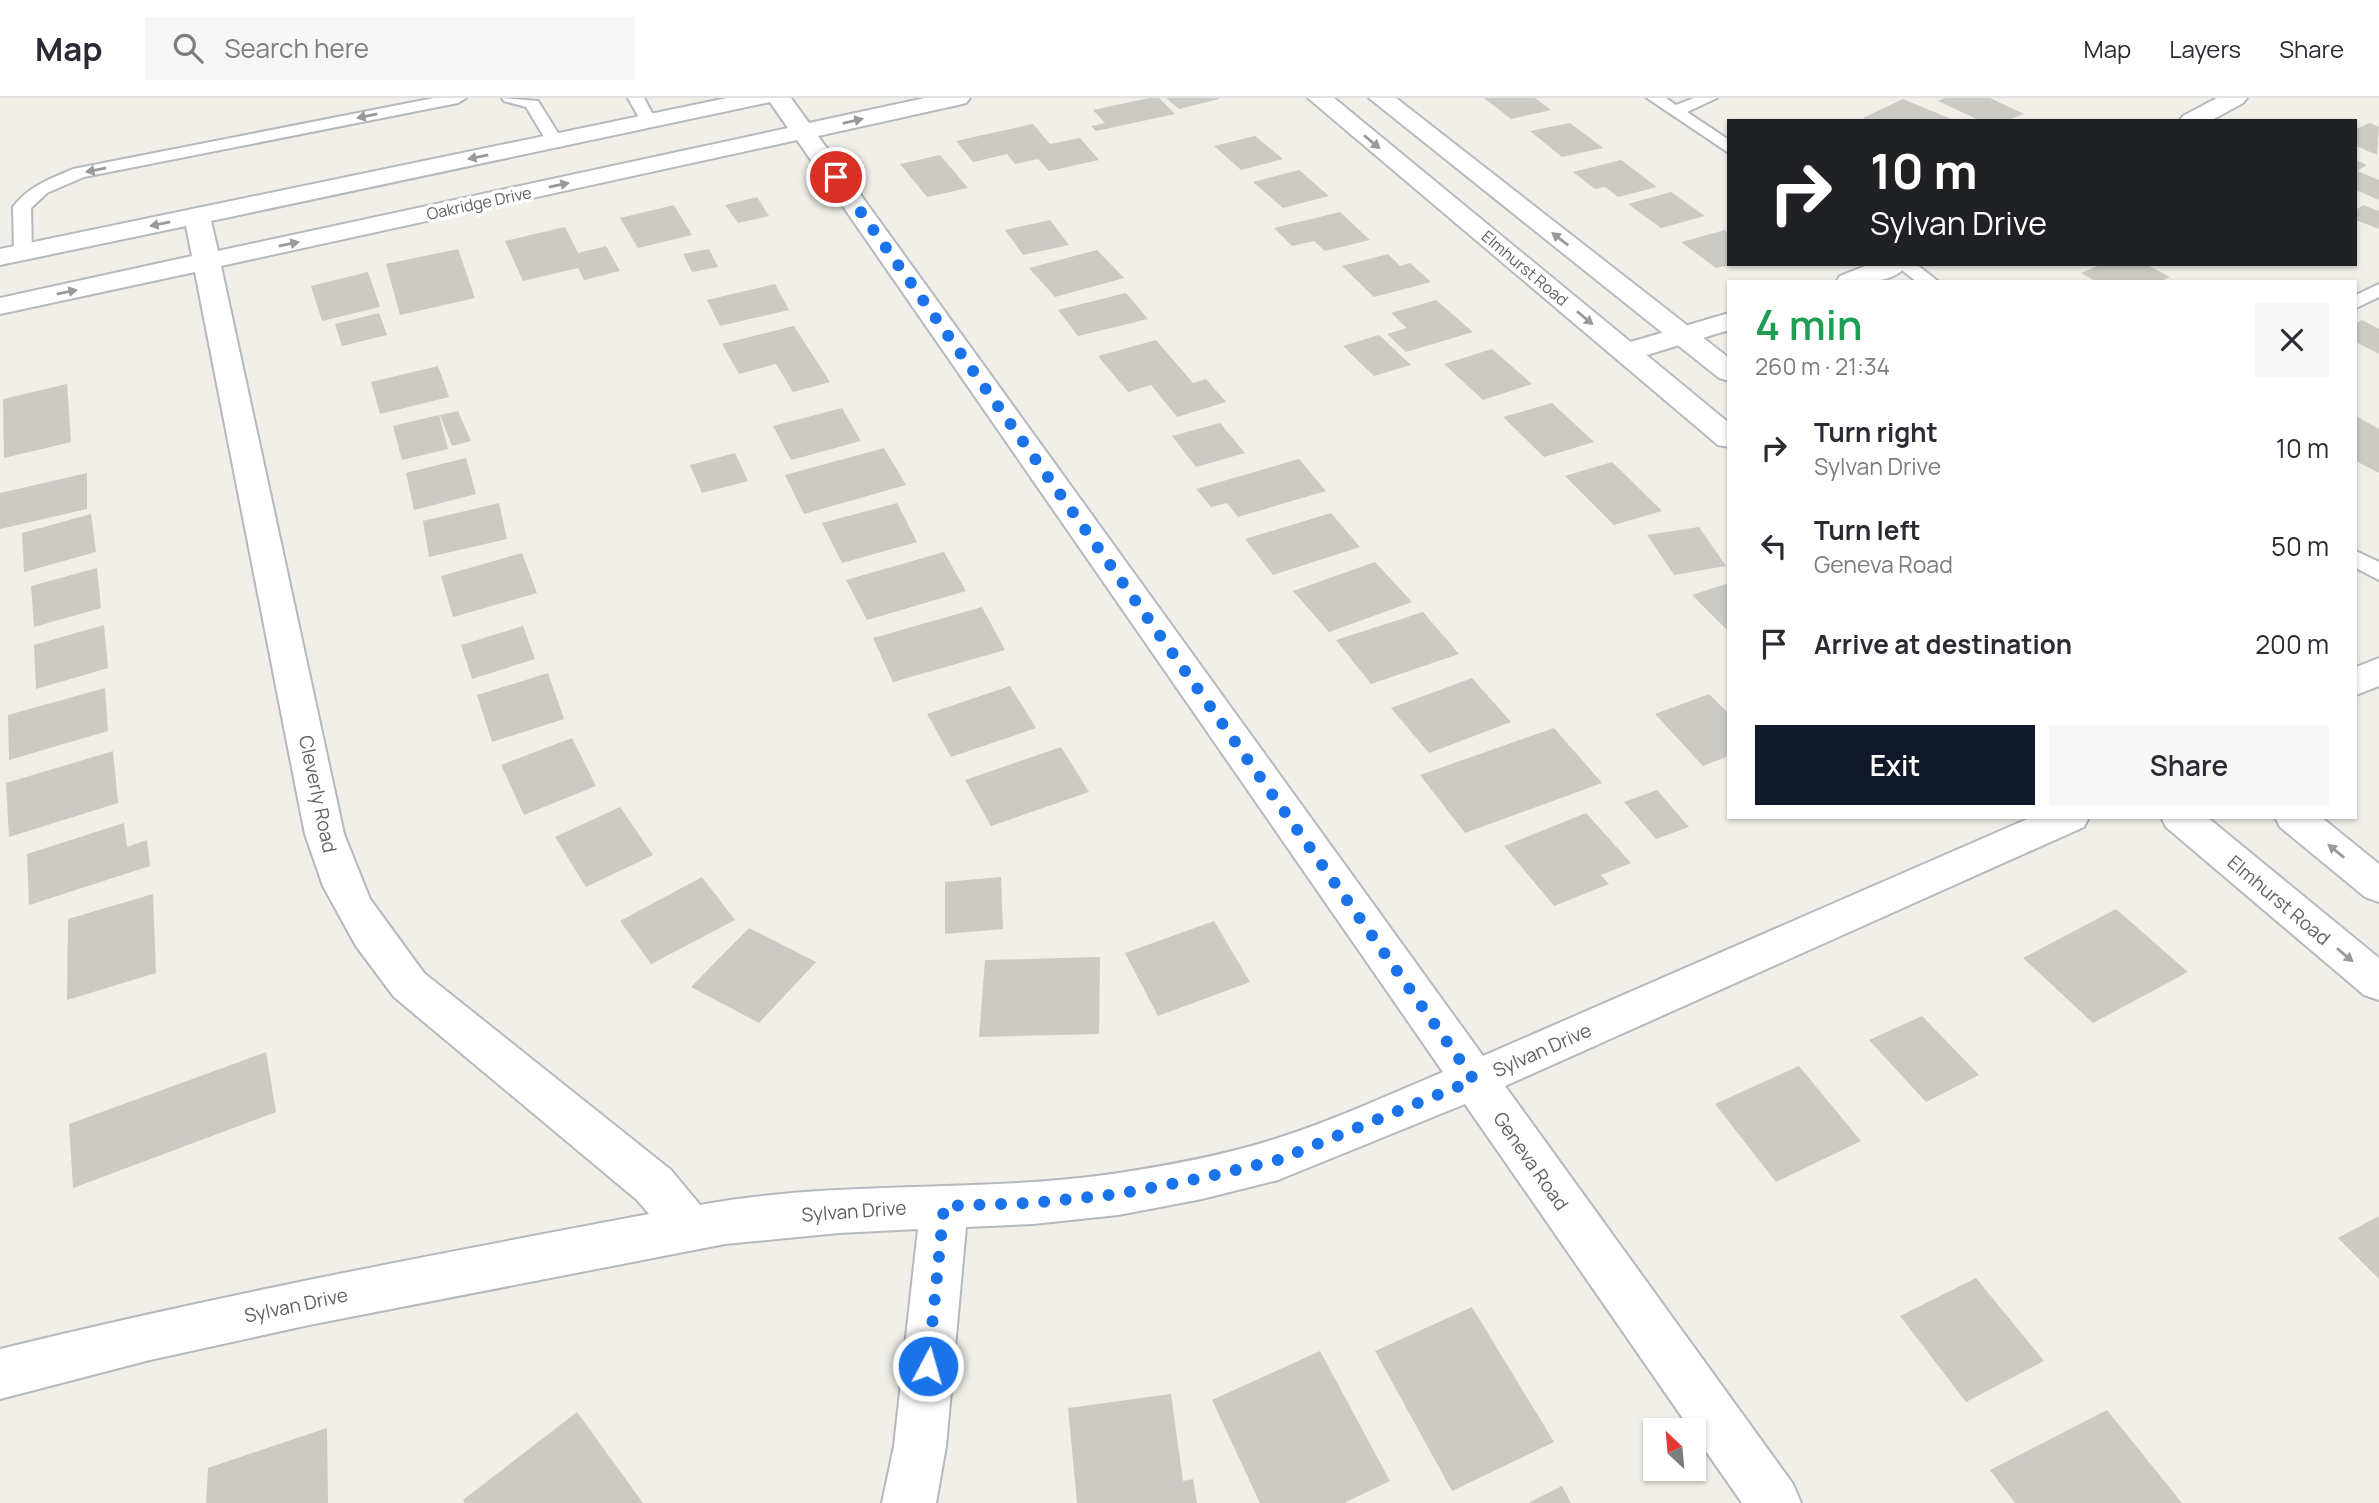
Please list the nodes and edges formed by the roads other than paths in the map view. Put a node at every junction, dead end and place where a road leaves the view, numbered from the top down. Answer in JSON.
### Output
{"nodes":[{"id":1,"x":458,"y":98,"type":"edge"},
{"id":2,"x":510,"y":98,"type":"edge"},
{"id":3,"x":636,"y":98,"type":"edge"},
{"id":4,"x":761,"y":98,"type":"edge"},
{"id":5,"x":779,"y":98,"type":"edge"},
{"id":6,"x":958,"y":98,"type":"edge"},
{"id":7,"x":1320,"y":98,"type":"edge"},
{"id":8,"x":1381,"y":98,"type":"edge"},
{"id":9,"x":1655,"y":98,"type":"edge"},
{"id":10,"x":1709,"y":98,"type":"edge"},
{"id":11,"x":2235,"y":98,"type":"edge"},
{"id":12,"x":1675,"y":111,"type":"junction"},
{"id":13,"x":2194,"y":119,"type":"edge"},
{"id":14,"x":649,"y":122,"type":"junction"},
{"id":15,"x":804,"y":132,"type":"junction"},
{"id":16,"x":555,"y":141,"type":"junction"},
{"id":17,"x":1727,"y":147,"type":"edge"},
{"id":18,"x":197,"y":216,"type":"junction"},
{"id":19,"x":12,"y":254,"type":"edge"},
{"id":20,"x":207,"y":261,"type":"junction"},
{"id":21,"x":1890,"y":266,"type":"edge"},
{"id":22,"x":1906,"y":266,"type":"edge"},
{"id":23,"x":1855,"y":280,"type":"edge"},
{"id":24,"x":1927,"y":280,"type":"edge"},
{"id":25,"x":2379,"y":290,"type":"edge"},
{"id":26,"x":2357,"y":301,"type":"edge"},
{"id":27,"x":0,"y":306,"type":"edge"},
{"id":28,"x":1727,"y":322,"type":"edge"},
{"id":29,"x":1682,"y":335,"type":"junction"},
{"id":30,"x":1627,"y":352,"type":"junction"},
{"id":31,"x":1727,"y":370,"type":"edge"},
{"id":32,"x":1727,"y":436,"type":"edge"},
{"id":33,"x":2357,"y":559,"type":"edge"},
{"id":34,"x":2379,"y":573,"type":"edge"},
{"id":35,"x":2379,"y":670,"type":"edge"},
{"id":36,"x":2357,"y":682,"type":"edge"},
{"id":37,"x":2065,"y":819,"type":"edge"},
{"id":38,"x":2182,"y":819,"type":"edge"},
{"id":39,"x":2296,"y":819,"type":"edge"},
{"id":40,"x":2379,"y":886,"type":"edge"},
{"id":41,"x":2379,"y":984,"type":"edge"},
{"id":42,"x":1474,"y":1080,"type":"junction"},
{"id":43,"x":944,"y":1206,"type":"junction"},
{"id":44,"x":691,"y":1229,"type":"junction"},
{"id":45,"x":0,"y":1374,"type":"edge"},
{"id":46,"x":909,"y":1503,"type":"edge"},
{"id":47,"x":1774,"y":1503,"type":"edge"}],
"edges":[{"from":1,"to":19,"type":"lane","one_way":true},
{"from":2,"to":16,"type":"lane"},
{"from":3,"to":14,"type":"lane"},
{"from":4,"to":14,"type":"street"},
{"from":5,"to":15,"type":"street","name":"Geneva Road"},
{"from":15,"to":6,"type":"street","name":"Oakridge Drive","one_way":true},
{"from":7,"to":30,"type":"street","name":"Elmhurst Road","one_way":true},
{"from":29,"to":8,"type":"street","one_way":true},
{"from":9,"to":12,"type":"lane"},
{"from":10,"to":12,"type":"lane"},
{"from":11,"to":13,"type":"street"},
{"from":12,"to":17,"type":"lane"},
{"from":14,"to":16,"type":"street"},
{"from":20,"to":15,"type":"street","name":"Oakridge Drive","one_way":true},
{"from":15,"to":42,"type":"street","name":"Geneva Road"},
{"from":16,"to":18,"type":"street","one_way":true},
{"from":18,"to":19,"type":"street","one_way":true},
{"from":18,"to":20,"type":"street","name":"Cleverly Road"},
{"from":27,"to":20,"type":"street","name":"Oakridge Drive","one_way":true},
{"from":20,"to":44,"type":"street","name":"Cleverly Road"},
{"from":21,"to":23,"type":"street"},
{"from":22,"to":24,"type":"lane"},
{"from":25,"to":26,"type":"lane"},
{"from":28,"to":29,"type":"street"},
{"from":29,"to":30,"type":"street"},
{"from":29,"to":31,"type":"street"},
{"from":30,"to":32,"type":"street","name":"Elmhurst Road"},
{"from":33,"to":34,"type":"lane"},
{"from":35,"to":36,"type":"street"},
{"from":37,"to":42,"type":"street","name":"Sylvan Drive"},
{"from":38,"to":41,"type":"street","name":"Elmhurst Road","one_way":true},
{"from":40,"to":39,"type":"street","one_way":true},
{"from":42,"to":43,"type":"street","name":"Sylvan Drive"},
{"from":42,"to":47,"type":"street","name":"Geneva Road"},
{"from":43,"to":44,"type":"street","name":"Sylvan Drive"},
{"from":43,"to":46,"type":"street"},
{"from":44,"to":45,"type":"street","name":"Sylvan Drive"}]}
